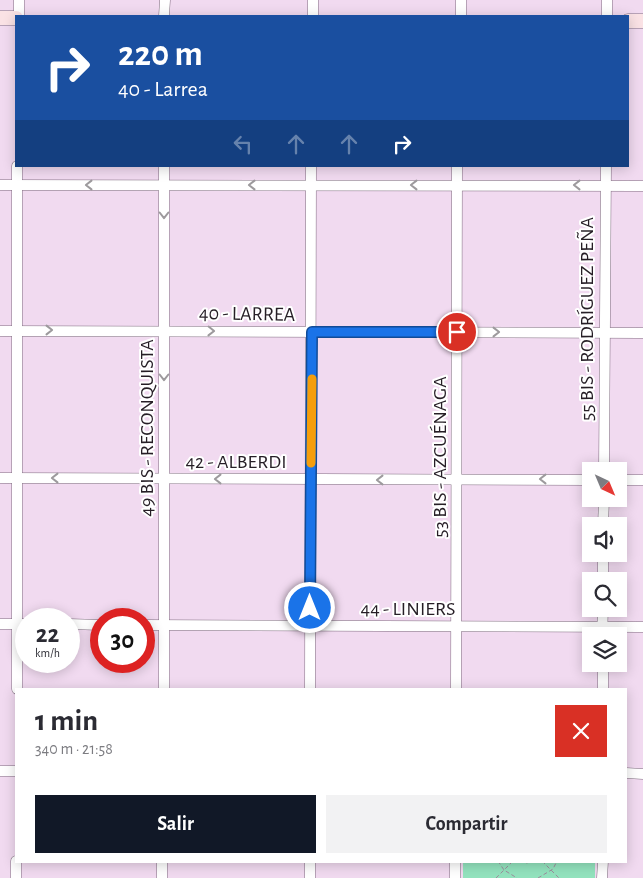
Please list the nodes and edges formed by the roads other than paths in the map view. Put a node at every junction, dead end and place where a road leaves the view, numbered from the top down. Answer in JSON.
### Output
{"nodes":[{"id":1,"x":19,"y":0,"type":"edge"},
{"id":2,"x":165,"y":0,"type":"edge"},
{"id":3,"x":313,"y":0,"type":"edge"},
{"id":4,"x":461,"y":0,"type":"edge"},
{"id":5,"x":607,"y":0,"type":"edge"},
{"id":6,"x":18,"y":15,"type":"edge"},
{"id":7,"x":164,"y":15,"type":"edge"},
{"id":8,"x":313,"y":15,"type":"edge"},
{"id":9,"x":461,"y":15,"type":"edge"},
{"id":10,"x":608,"y":15,"type":"edge"},
{"id":11,"x":15,"y":17,"type":"edge"},
{"id":12,"x":0,"y":18,"type":"edge"},
{"id":13,"x":629,"y":21,"type":"edge"},
{"id":14,"x":643,"y":21,"type":"edge"},
{"id":15,"x":16,"y":167,"type":"edge"},
{"id":16,"x":164,"y":167,"type":"edge"},
{"id":17,"x":311,"y":167,"type":"edge"},
{"id":18,"x":457,"y":167,"type":"edge"},
{"id":19,"x":606,"y":167,"type":"edge"},
{"id":20,"x":0,"y":185,"type":"edge"},
{"id":21,"x":16,"y":185,"type":"junction"},
{"id":22,"x":164,"y":185,"type":"junction"},
{"id":23,"x":310,"y":185,"type":"junction"},
{"id":24,"x":456,"y":185,"type":"junction"},
{"id":25,"x":606,"y":186,"type":"junction"},
{"id":26,"x":643,"y":186,"type":"edge"},
{"id":27,"x":0,"y":330,"type":"edge"},
{"id":28,"x":18,"y":330,"type":"junction"},
{"id":29,"x":164,"y":330,"type":"junction"},
{"id":30,"x":312,"y":332,"type":"junction"},
{"id":31,"x":457,"y":332,"type":"junction"},
{"id":32,"x":604,"y":333,"type":"junction"},
{"id":33,"x":643,"y":333,"type":"edge"},
{"id":34,"x":604,"y":462,"type":"edge"},
{"id":35,"x":0,"y":478,"type":"edge"},
{"id":36,"x":16,"y":478,"type":"junction"},
{"id":37,"x":165,"y":479,"type":"junction"},
{"id":38,"x":458,"y":479,"type":"junction"},
{"id":39,"x":311,"y":480,"type":"junction"},
{"id":40,"x":582,"y":480,"type":"edge"},
{"id":41,"x":628,"y":480,"type":"edge"},
{"id":42,"x":643,"y":480,"type":"edge"},
{"id":43,"x":21,"y":608,"type":"edge"},
{"id":44,"x":0,"y":624,"type":"edge"},
{"id":45,"x":15,"y":624,"type":"edge"},
{"id":46,"x":155,"y":626,"type":"edge"},
{"id":47,"x":165,"y":626,"type":"junction"},
{"id":48,"x":310,"y":626,"type":"junction"},
{"id":49,"x":457,"y":626,"type":"junction"},
{"id":50,"x":643,"y":627,"type":"edge"},
{"id":51,"x":627,"y":629,"type":"edge"},
{"id":52,"x":582,"y":630,"type":"edge"},
{"id":53,"x":603,"y":672,"type":"edge"},
{"id":54,"x":18,"y":673,"type":"edge"},
{"id":55,"x":17,"y":688,"type":"edge"},
{"id":56,"x":164,"y":688,"type":"edge"},
{"id":57,"x":310,"y":688,"type":"edge"},
{"id":58,"x":456,"y":688,"type":"edge"},
{"id":59,"x":603,"y":688,"type":"edge"},
{"id":60,"x":0,"y":771,"type":"edge"},
{"id":61,"x":15,"y":771,"type":"edge"},
{"id":62,"x":627,"y":774,"type":"edge"},
{"id":63,"x":643,"y":774,"type":"edge"},
{"id":64,"x":16,"y":863,"type":"edge"},
{"id":65,"x":162,"y":863,"type":"edge"},
{"id":66,"x":310,"y":863,"type":"edge"},
{"id":67,"x":456,"y":863,"type":"edge"},
{"id":68,"x":603,"y":863,"type":"edge"},
{"id":69,"x":16,"y":878,"type":"edge"},
{"id":70,"x":162,"y":878,"type":"edge"},
{"id":71,"x":310,"y":878,"type":"edge"},
{"id":72,"x":455,"y":878,"type":"edge"},
{"id":73,"x":602,"y":878,"type":"edge"}],
"edges":[{"from":1,"to":6,"type":"street"},
{"from":2,"to":7,"type":"street"},
{"from":3,"to":8,"type":"street"},
{"from":4,"to":9,"type":"street"},
{"from":5,"to":10,"type":"street"},
{"from":11,"to":12,"type":"main road"},
{"from":13,"to":14,"type":"main road"},
{"from":15,"to":21,"type":"street"},
{"from":16,"to":22,"type":"street","name":"49 BIS - RECONQUISTA"},
{"from":17,"to":23,"type":"street"},
{"from":18,"to":24,"type":"street","name":"53 BIS - AZCUÉNAGA"},
{"from":19,"to":25,"type":"street","name":"55 BIS - RODRÍGUEZ PEÑA"},
{"from":20,"to":21,"type":"street"},
{"from":22,"to":21,"type":"street","one_way":true},
{"from":21,"to":28,"type":"street"},
{"from":23,"to":22,"type":"street","one_way":true},
{"from":22,"to":29,"type":"street","name":"49 BIS - RECONQUISTA","one_way":true},
{"from":24,"to":23,"type":"street","one_way":true},
{"from":23,"to":30,"type":"street"},
{"from":25,"to":24,"type":"street","one_way":true},
{"from":24,"to":31,"type":"street","name":"53 BIS - AZCUÉNAGA"},
{"from":25,"to":26,"type":"street"},
{"from":25,"to":32,"type":"street","name":"55 BIS - RODRÍGUEZ PEÑA"},
{"from":27,"to":28,"type":"street","name":"40 - LARREA"},
{"from":28,"to":29,"type":"street","name":"40 - LARREA","one_way":true},
{"from":28,"to":36,"type":"street"},
{"from":29,"to":30,"type":"street","name":"40 - LARREA","one_way":true},
{"from":29,"to":37,"type":"street","name":"49 BIS - RECONQUISTA","one_way":true},
{"from":30,"to":31,"type":"street","name":"40 - LARREA"},
{"from":30,"to":39,"type":"street"},
{"from":31,"to":32,"type":"street","name":"40 - LARREA","one_way":true},
{"from":31,"to":38,"type":"street","name":"53 BIS - AZCUÉNAGA"},
{"from":32,"to":33,"type":"street","name":"40 - LARREA"},
{"from":32,"to":34,"type":"street","name":"55 BIS - RODRÍGUEZ PEÑA"},
{"from":35,"to":36,"type":"street","name":"42 - ALBERDI"},
{"from":37,"to":36,"type":"street","name":"42 - ALBERDI","one_way":true},
{"from":36,"to":43,"type":"street"},
{"from":39,"to":37,"type":"street","name":"42 - ALBERDI","one_way":true},
{"from":37,"to":47,"type":"street","name":"49 BIS - RECONQUISTA"},
{"from":38,"to":39,"type":"street","name":"42 - ALBERDI","one_way":true},
{"from":40,"to":38,"type":"street","name":"42 - ALBERDI","one_way":true},
{"from":38,"to":49,"type":"street","name":"53 BIS - AZCUÉNAGA"},
{"from":39,"to":48,"type":"street"},
{"from":41,"to":42,"type":"street"},
{"from":44,"to":45,"type":"street"},
{"from":46,"to":47,"type":"street","name":"44 - LINIERS"},
{"from":47,"to":48,"type":"street","name":"44 - LINIERS"},
{"from":47,"to":56,"type":"street","name":"49 BIS - RECONQUISTA"},
{"from":48,"to":49,"type":"street","name":"44 - LINIERS"},
{"from":48,"to":57,"type":"street"},
{"from":49,"to":52,"type":"street","name":"44 - LINIERS"},
{"from":49,"to":58,"type":"street","name":"53 BIS - AZCUÉNAGA"},
{"from":50,"to":51,"type":"street","name":"44 - LINIERS"},
{"from":53,"to":59,"type":"street"},
{"from":54,"to":55,"type":"street"},
{"from":60,"to":61,"type":"street"},
{"from":62,"to":63,"type":"street"},
{"from":64,"to":69,"type":"street"},
{"from":65,"to":70,"type":"street"},
{"from":66,"to":71,"type":"street"},
{"from":67,"to":72,"type":"street"},
{"from":68,"to":73,"type":"street"}]}
